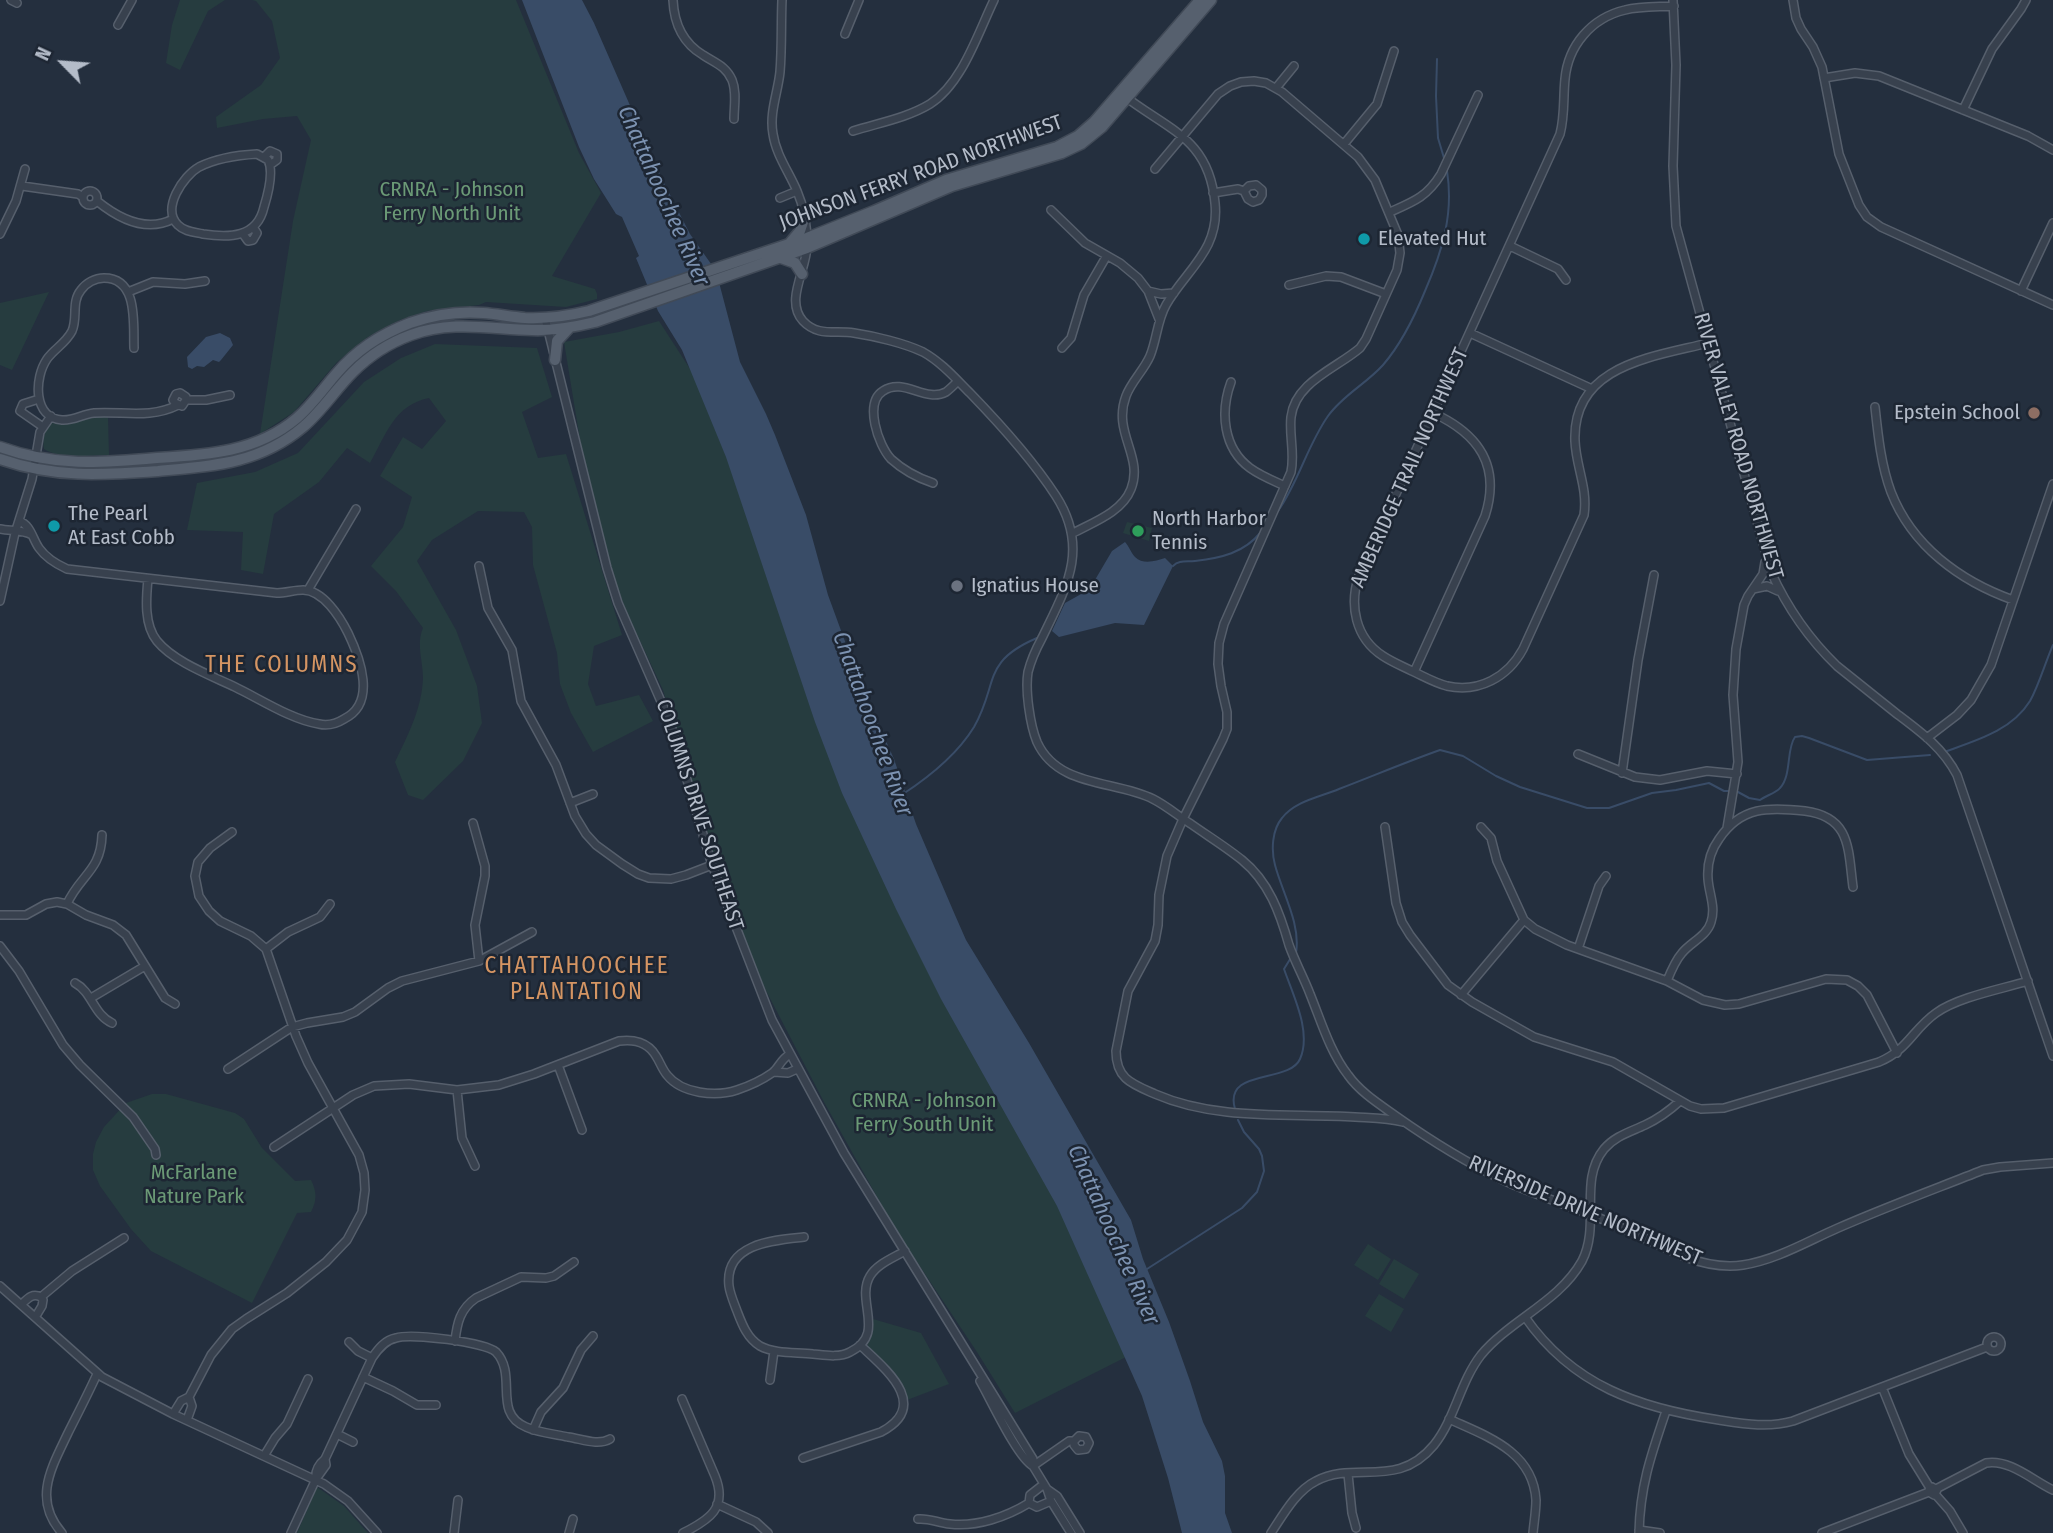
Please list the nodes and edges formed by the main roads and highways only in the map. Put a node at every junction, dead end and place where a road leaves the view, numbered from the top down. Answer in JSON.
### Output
{"nodes":[{"id":1,"x":1200,"y":0,"type":"edge"},
{"id":2,"x":1212,"y":0,"type":"edge"},
{"id":3,"x":1124,"y":96,"type":"junction"},
{"id":4,"x":828,"y":230,"type":"junction"},
{"id":5,"x":807,"y":243,"type":"junction"},
{"id":6,"x":789,"y":244,"type":"junction"},
{"id":7,"x":780,"y":258,"type":"junction"},
{"id":8,"x":802,"y":274,"type":"road end"},
{"id":9,"x":569,"y":328,"type":"junction"},
{"id":10,"x":555,"y":360,"type":"road end"},
{"id":11,"x":0,"y":447,"type":"edge"},
{"id":12,"x":0,"y":459,"type":"edge"}],
"edges":[{"from":1,"to":3,"type":"main road","name":"JOHNSON FERRY ROAD NORTHWEST"},
{"from":2,"to":3,"type":"main road","name":"JOHNSON FERRY ROAD NORTHWEST"},
{"from":3,"to":4,"type":"main road","name":"JOHNSON FERRY ROAD NORTHWEST"},
{"from":3,"to":5,"type":"main road","name":"JOHNSON FERRY ROAD NORTHWEST"},
{"from":4,"to":5,"type":"main road","name":"JOHNSON FERRY ROAD NORTHWEST"},
{"from":4,"to":6,"type":"main road"},
{"from":5,"to":6,"type":"main road","name":"JOHNSON FERRY ROAD NORTHWEST"},
{"from":5,"to":7,"type":"main road","name":"JOHNSON FERRY ROAD NORTHWEST"},
{"from":6,"to":11,"type":"main road","name":"JOHNSON FERRY ROAD NORTHWEST"},
{"from":7,"to":8,"type":"main road"},
{"from":7,"to":9,"type":"main road","name":"JOHNSON FERRY ROAD NORTHWEST"},
{"from":9,"to":10,"type":"main road"},
{"from":9,"to":12,"type":"main road","name":"JOHNSON FERRY ROAD NORTHWEST"}]}
